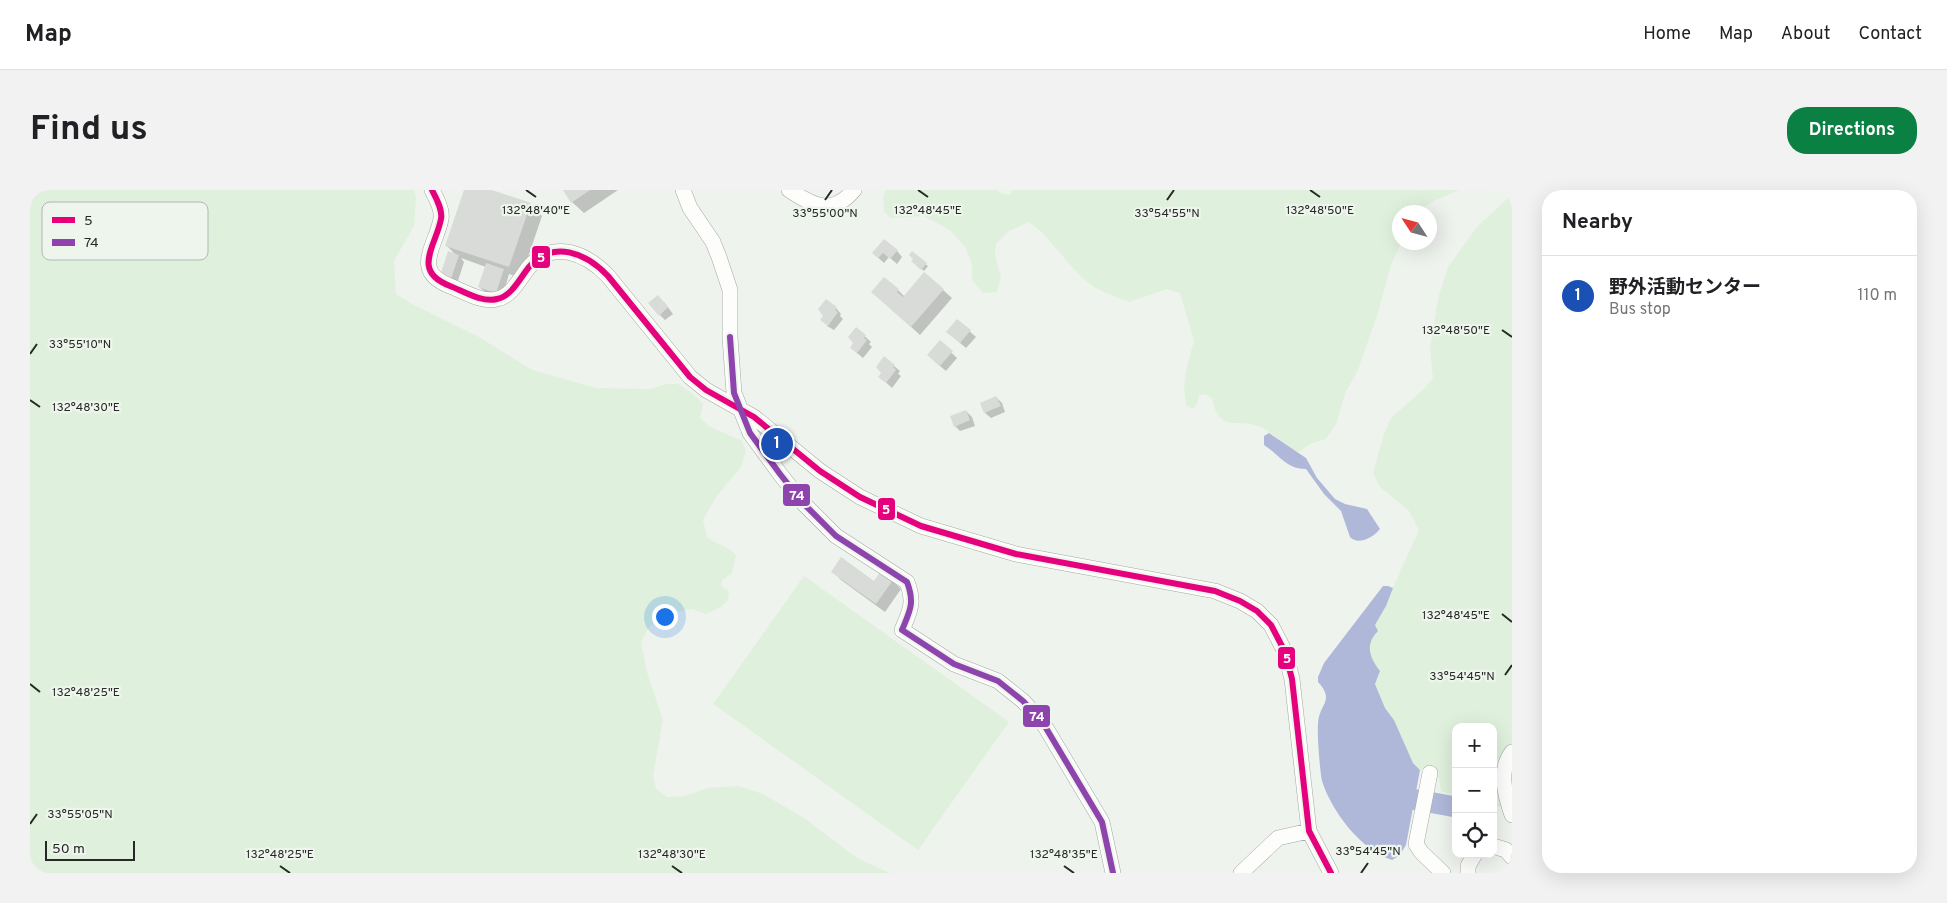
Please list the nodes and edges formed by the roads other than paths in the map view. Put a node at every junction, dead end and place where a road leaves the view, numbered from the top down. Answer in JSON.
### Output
{"nodes":[{"id":1,"x":432,"y":190,"type":"edge"},
{"id":2,"x":683,"y":190,"type":"edge"},
{"id":3,"x":789,"y":190,"type":"edge"},
{"id":4,"x":854,"y":190,"type":"edge"},
{"id":5,"x":740,"y":410,"type":"junction"},
{"id":6,"x":1512,"y":752,"type":"edge"},
{"id":7,"x":1430,"y":773,"type":"dead end"},
{"id":8,"x":1512,"y":815,"type":"edge"},
{"id":9,"x":1309,"y":831,"type":"junction"},
{"id":10,"x":1497,"y":847,"type":"edge"},
{"id":11,"x":1512,"y":857,"type":"edge"},
{"id":12,"x":1473,"y":858,"type":"edge"},
{"id":13,"x":1113,"y":873,"type":"edge"},
{"id":14,"x":1242,"y":873,"type":"edge"},
{"id":15,"x":1331,"y":873,"type":"edge"},
{"id":16,"x":1443,"y":873,"type":"edge"},
{"id":17,"x":1468,"y":873,"type":"edge"}],
"edges":[{"from":1,"to":5,"type":"street"},
{"from":2,"to":5,"type":"street"},
{"from":3,"to":4,"type":"street"},
{"from":5,"to":9,"type":"street"},
{"from":5,"to":13,"type":"street"},
{"from":6,"to":8,"type":"street"},
{"from":7,"to":16,"type":"street"},
{"from":9,"to":14,"type":"street"},
{"from":9,"to":15,"type":"street"},
{"from":10,"to":11,"type":"street"},
{"from":12,"to":17,"type":"street"}]}
